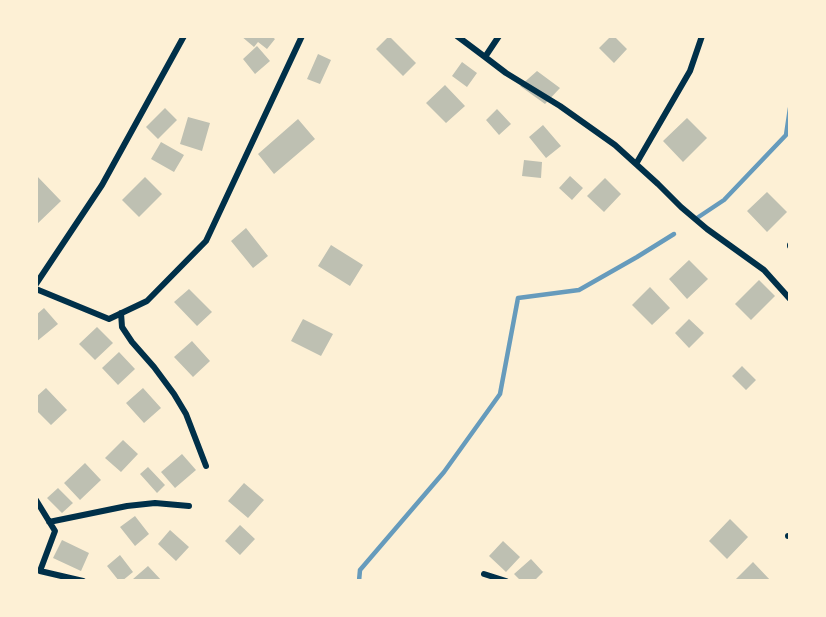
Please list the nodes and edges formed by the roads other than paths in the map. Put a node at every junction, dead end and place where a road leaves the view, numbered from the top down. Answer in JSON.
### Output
{"nodes":[{"id":1,"x":184,"y":36,"type":"edge"},
{"id":2,"x":302,"y":36,"type":"edge"},
{"id":3,"x":457,"y":36,"type":"edge"},
{"id":4,"x":500,"y":36,"type":"edge"},
{"id":5,"x":702,"y":36,"type":"edge"},
{"id":6,"x":485,"y":57,"type":"junction"},
{"id":7,"x":636,"y":164,"type":"junction"},
{"id":8,"x":36,"y":284,"type":"edge"},
{"id":9,"x":790,"y":286,"type":"edge"},
{"id":10,"x":36,"y":289,"type":"edge"},
{"id":11,"x":784,"y":292,"type":"junction"},
{"id":12,"x":790,"y":299,"type":"edge"},
{"id":13,"x":122,"y":313,"type":"junction"},
{"id":14,"x":206,"y":466,"type":"dead end"},
{"id":15,"x":36,"y":500,"type":"edge"},
{"id":16,"x":189,"y":506,"type":"dead end"},
{"id":17,"x":49,"y":522,"type":"junction"},
{"id":18,"x":38,"y":570,"type":"edge"},
{"id":19,"x":484,"y":574,"type":"dead end"},
{"id":20,"x":83,"y":581,"type":"edge"},
{"id":21,"x":506,"y":581,"type":"edge"}],
"edges":[{"from":1,"to":8,"type":"street"},
{"from":2,"to":13,"type":"street"},
{"from":3,"to":6,"type":"street"},
{"from":4,"to":6,"type":"street"},
{"from":5,"to":7,"type":"street"},
{"from":6,"to":7,"type":"street"},
{"from":7,"to":11,"type":"street"},
{"from":9,"to":11,"type":"street"},
{"from":10,"to":13,"type":"street"},
{"from":11,"to":12,"type":"street"},
{"from":13,"to":14,"type":"street"},
{"from":15,"to":17,"type":"street"},
{"from":16,"to":17,"type":"street"},
{"from":17,"to":18,"type":"street"},
{"from":18,"to":20,"type":"street"},
{"from":19,"to":21,"type":"street"}]}
